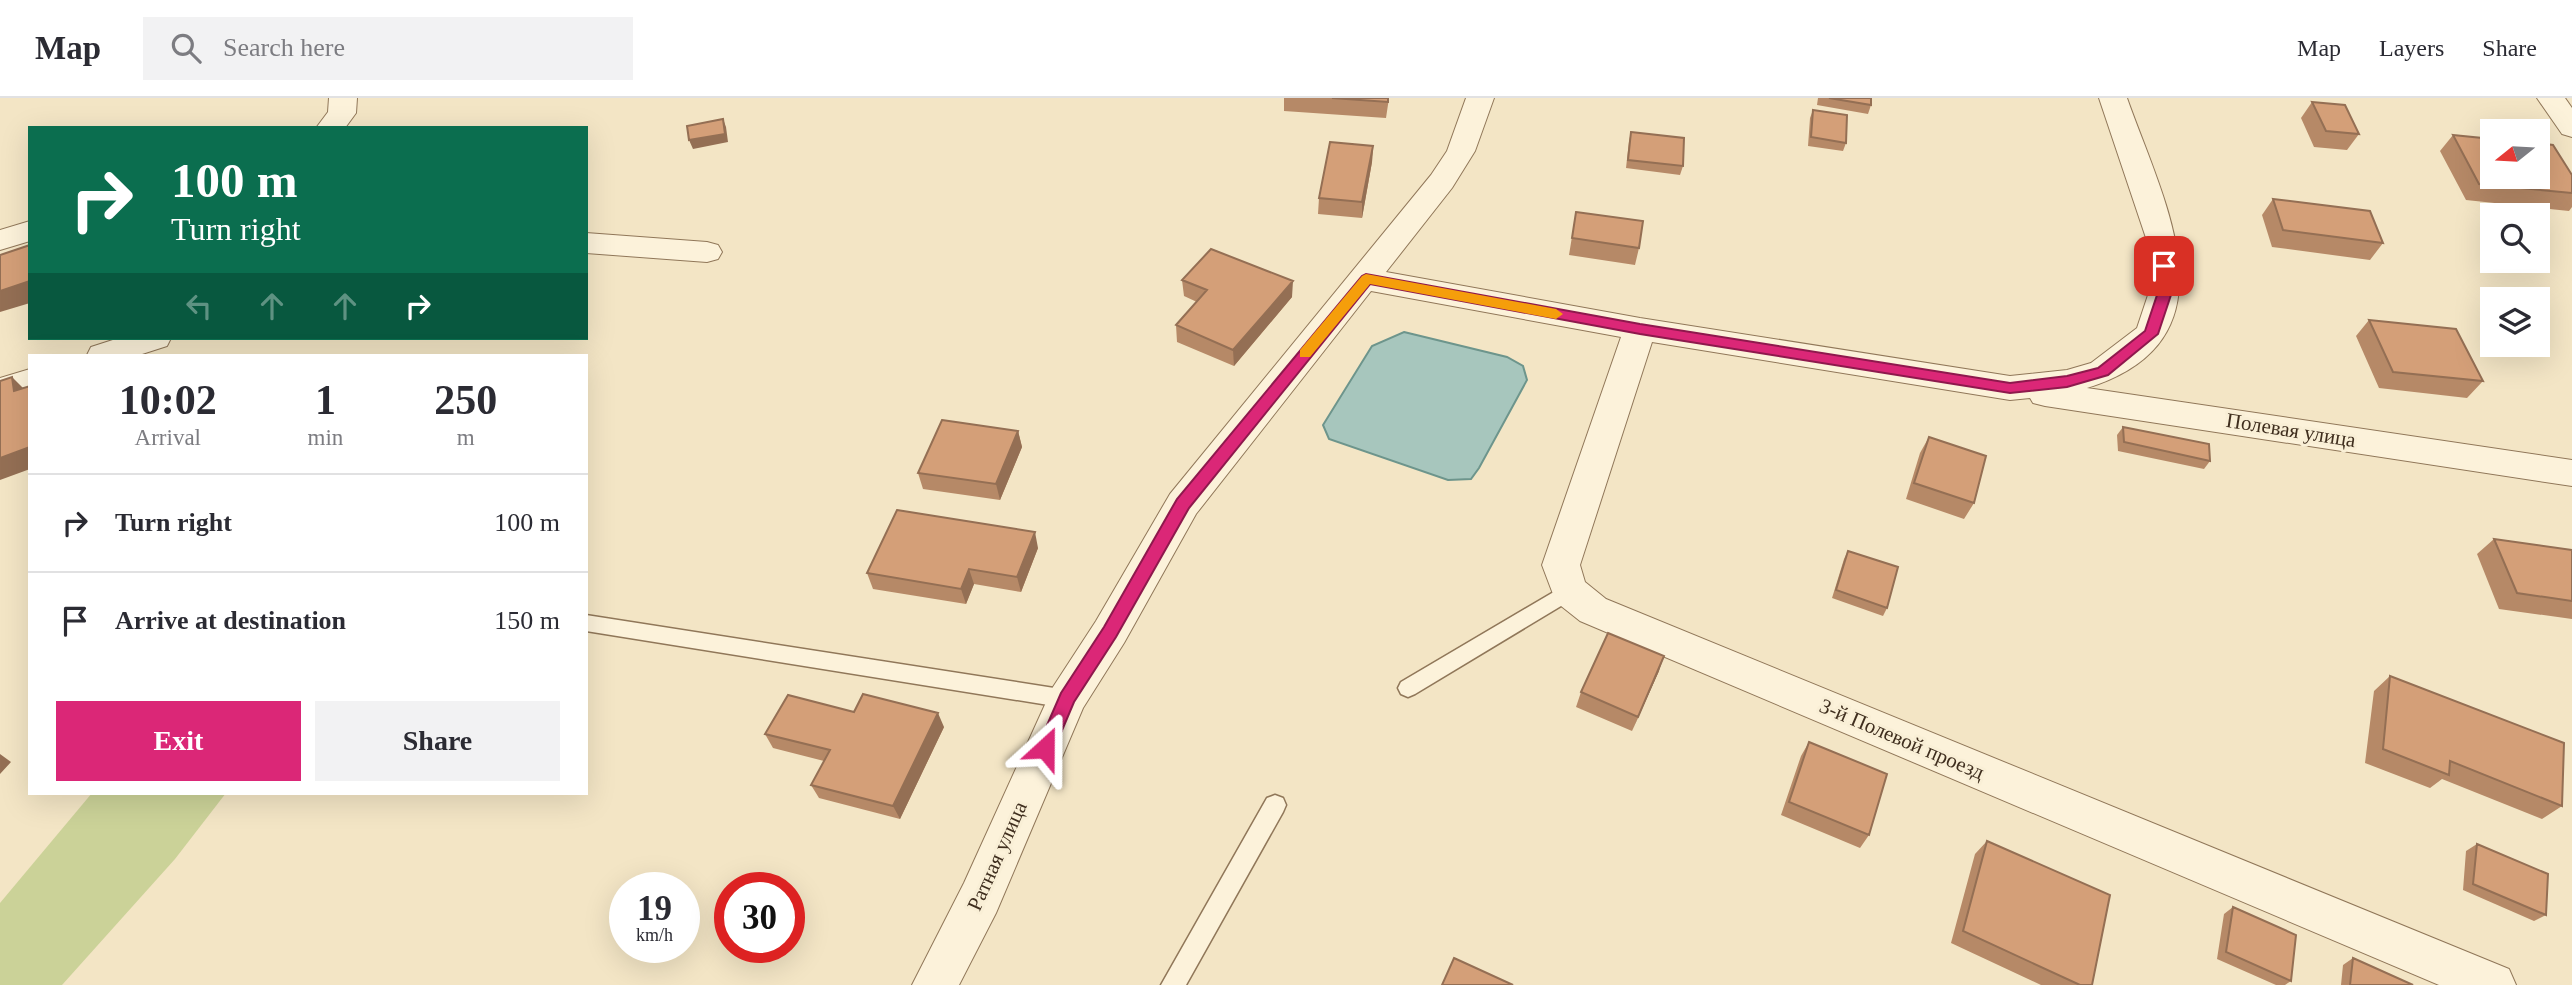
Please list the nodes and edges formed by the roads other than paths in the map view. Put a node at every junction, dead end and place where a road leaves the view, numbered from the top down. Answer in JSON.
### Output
{"nodes":[{"id":1,"x":343,"y":98,"type":"edge"},
{"id":2,"x":1479,"y":98,"type":"edge"},
{"id":3,"x":2113,"y":98,"type":"edge"},
{"id":4,"x":2551,"y":98,"type":"edge"},
{"id":5,"x":332,"y":126,"type":"edge"},
{"id":6,"x":2572,"y":128,"type":"edge"},
{"id":7,"x":28,"y":232,"type":"edge"},
{"id":8,"x":0,"y":240,"type":"edge"},
{"id":9,"x":588,"y":243,"type":"edge"},
{"id":10,"x":707,"y":252,"type":"dead end"},
{"id":11,"x":1366,"y":279,"type":"junction"},
{"id":12,"x":1640,"y":329,"type":"junction"},
{"id":13,"x":149,"y":340,"type":"edge"},
{"id":14,"x":106,"y":354,"type":"edge"},
{"id":15,"x":28,"y":382,"type":"edge"},
{"id":16,"x":2010,"y":388,"type":"junction"},
{"id":17,"x":0,"y":391,"type":"edge"},
{"id":18,"x":2572,"y":473,"type":"edge"},
{"id":19,"x":1569,"y":592,"type":"junction"},
{"id":20,"x":588,"y":623,"type":"edge"},
{"id":21,"x":1408,"y":688,"type":"dead end"},
{"id":22,"x":1067,"y":698,"type":"junction"},
{"id":23,"x":1275,"y":804,"type":"dead end"},
{"id":24,"x":935,"y":985,"type":"edge"},
{"id":25,"x":1173,"y":985,"type":"edge"},
{"id":26,"x":2493,"y":985,"type":"edge"}],
"edges":[{"from":1,"to":5,"type":"street"},
{"from":2,"to":11,"type":"street","name":"Ратная улица"},
{"from":3,"to":16,"type":"street"},
{"from":4,"to":6,"type":"street"},
{"from":7,"to":8,"type":"street"},
{"from":9,"to":10,"type":"street"},
{"from":11,"to":12,"type":"street"},
{"from":11,"to":22,"type":"street","name":"Ратная улица"},
{"from":12,"to":16,"type":"street"},
{"from":12,"to":19,"type":"street"},
{"from":13,"to":14,"type":"street"},
{"from":15,"to":17,"type":"street"},
{"from":16,"to":18,"type":"street","name":"Полевая улица"},
{"from":19,"to":21,"type":"lane"},
{"from":19,"to":26,"type":"street","name":"3-й Полевой проезд"},
{"from":20,"to":22,"type":"lane"},
{"from":22,"to":24,"type":"street","name":"Ратная улица"},
{"from":23,"to":25,"type":"lane"}]}
